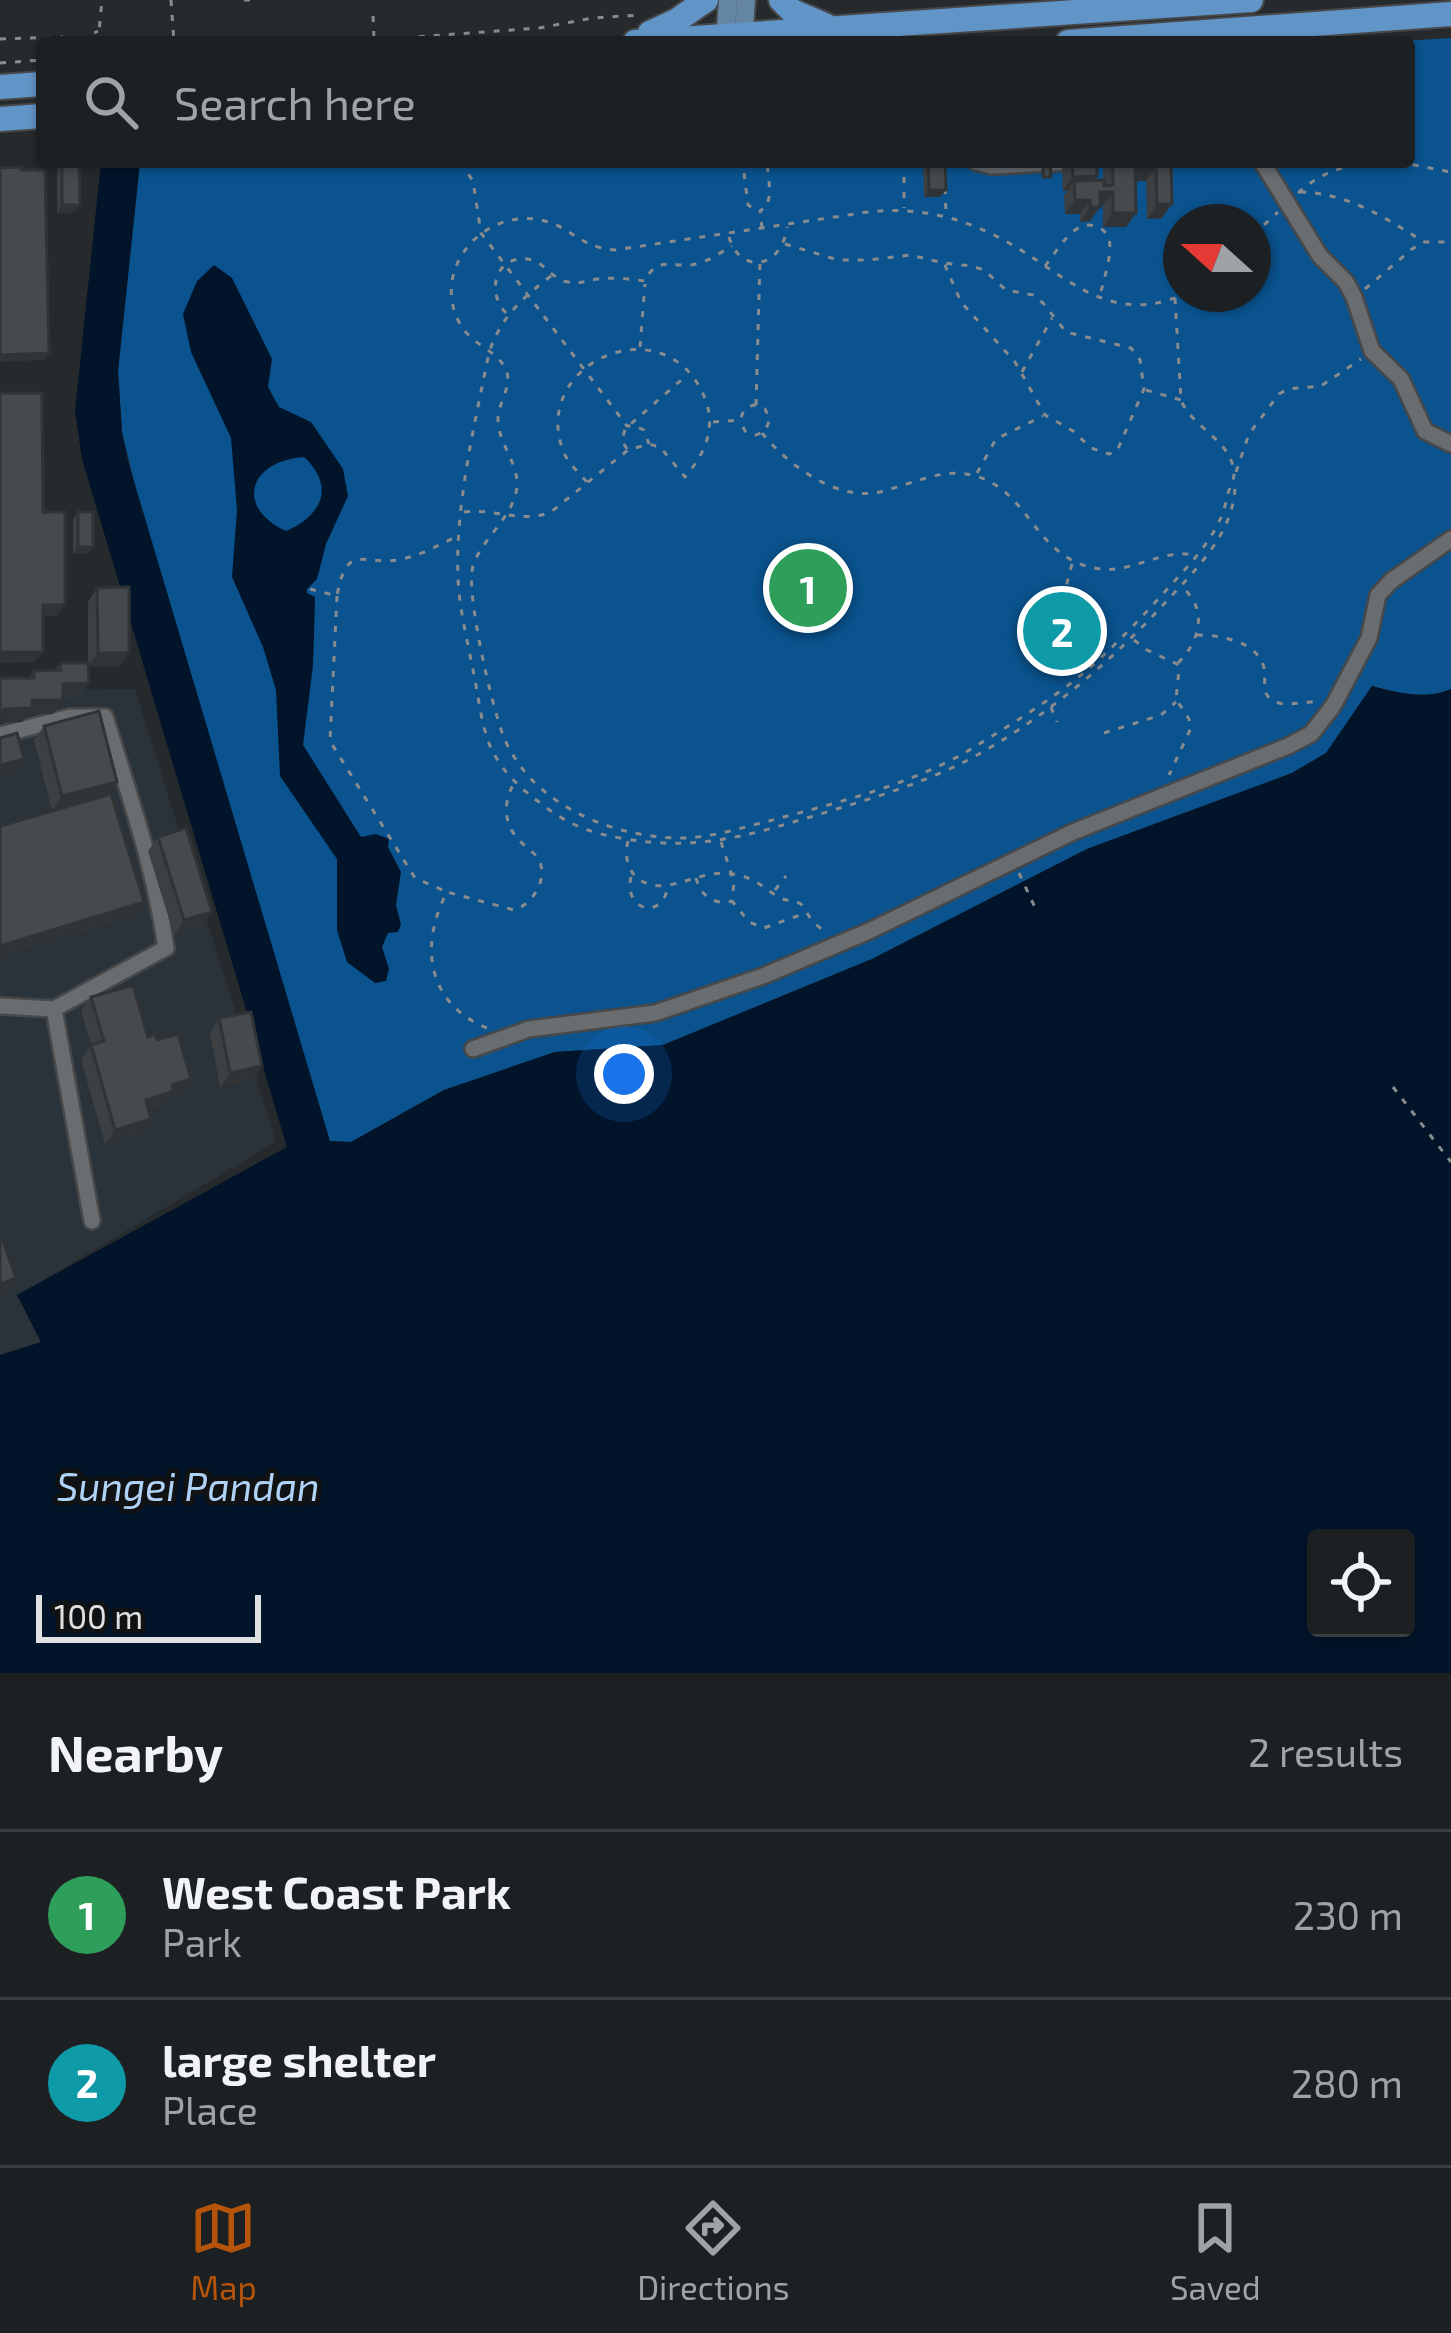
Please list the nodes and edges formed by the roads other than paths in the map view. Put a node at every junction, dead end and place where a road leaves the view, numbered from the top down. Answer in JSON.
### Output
{"nodes":[{"id":1,"x":706,"y":0,"type":"edge"},
{"id":2,"x":728,"y":0,"type":"edge"},
{"id":3,"x":746,"y":0,"type":"edge"},
{"id":4,"x":781,"y":0,"type":"edge"},
{"id":5,"x":1251,"y":0,"type":"edge"},
{"id":6,"x":1451,"y":14,"type":"edge"},
{"id":7,"x":834,"y":28,"type":"junction"},
{"id":8,"x":1242,"y":34,"type":"edge"},
{"id":9,"x":645,"y":36,"type":"edge"},
{"id":10,"x":734,"y":36,"type":"edge"},
{"id":11,"x":735,"y":36,"type":"edge"},
{"id":12,"x":754,"y":36,"type":"edge"},
{"id":13,"x":1208,"y":36,"type":"edge"},
{"id":14,"x":36,"y":84,"type":"edge"},
{"id":15,"x":0,"y":87,"type":"edge"},
{"id":16,"x":36,"y":116,"type":"edge"},
{"id":17,"x":0,"y":119,"type":"edge"},
{"id":18,"x":1267,"y":168,"type":"edge"},
{"id":19,"x":1451,"y":444,"type":"edge"},
{"id":20,"x":1451,"y":539,"type":"edge"},
{"id":21,"x":0,"y":735,"type":"edge"},
{"id":22,"x":0,"y":1006,"type":"edge"},
{"id":23,"x":54,"y":1009,"type":"junction"},
{"id":24,"x":472,"y":1049,"type":"dead end"},
{"id":25,"x":92,"y":1221,"type":"dead end"}],
"edges":[{"from":1,"to":9,"type":"highway"},
{"from":2,"to":10,"type":"main road"},
{"from":3,"to":11,"type":"main road"},
{"from":4,"to":7,"type":"highway"},
{"from":5,"to":7,"type":"highway"},
{"from":6,"to":8,"type":"highway"},
{"from":7,"to":12,"type":"highway"},
{"from":8,"to":13,"type":"highway"},
{"from":14,"to":15,"type":"highway"},
{"from":16,"to":17,"type":"highway"},
{"from":18,"to":19,"type":"lane"},
{"from":20,"to":24,"type":"lane"},
{"from":21,"to":23,"type":"lane"},
{"from":22,"to":23,"type":"lane"},
{"from":23,"to":25,"type":"lane"}]}
